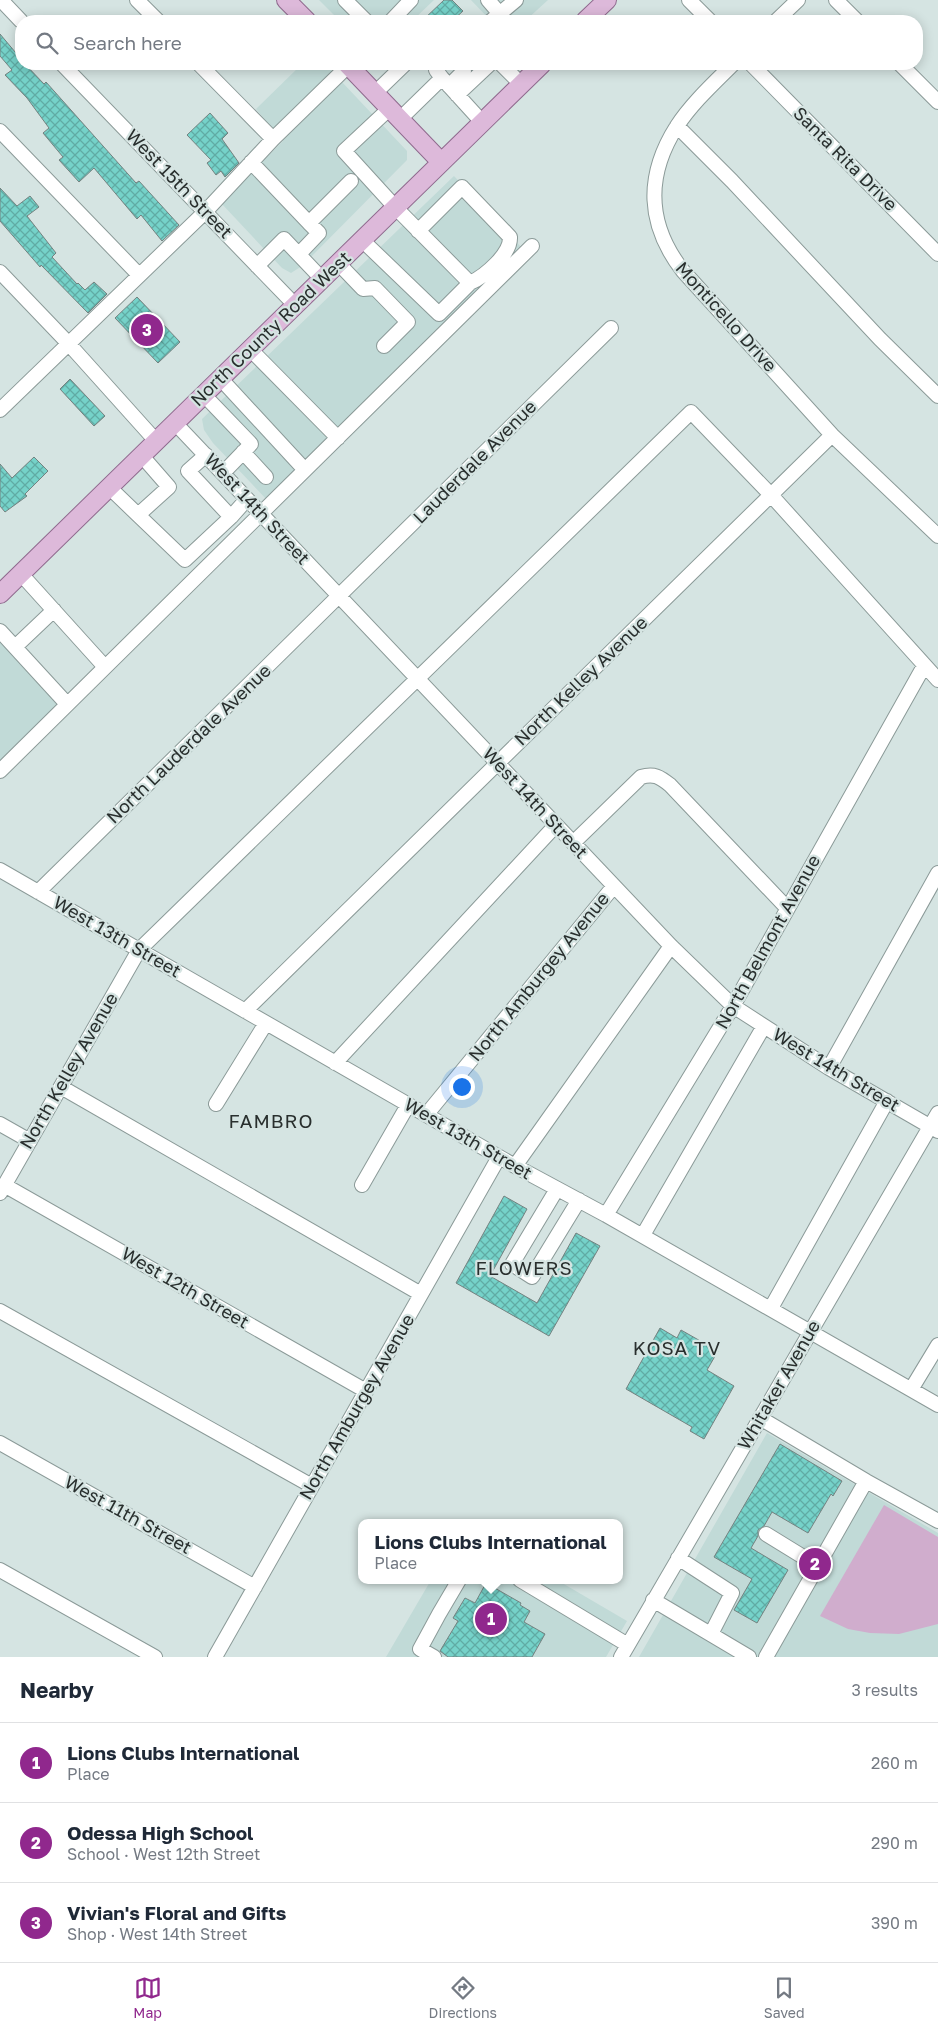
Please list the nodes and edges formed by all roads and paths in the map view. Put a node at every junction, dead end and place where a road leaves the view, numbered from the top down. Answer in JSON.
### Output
{"nodes":[{"id":1,"x":1,"y":0,"type":"edge"},
{"id":2,"x":138,"y":0,"type":"edge"},
{"id":3,"x":286,"y":0,"type":"edge"},
{"id":4,"x":346,"y":0,"type":"edge"},
{"id":5,"x":411,"y":0,"type":"edge"},
{"id":6,"x":488,"y":0,"type":"edge"},
{"id":7,"x":516,"y":0,"type":"edge"},
{"id":8,"x":607,"y":0,"type":"edge"},
{"id":9,"x":690,"y":0,"type":"edge"},
{"id":10,"x":798,"y":0,"type":"edge"},
{"id":11,"x":836,"y":0,"type":"edge"},
{"id":12,"x":16,"y":15,"type":"edge"},
{"id":13,"x":152,"y":15,"type":"edge"},
{"id":14,"x":300,"y":15,"type":"edge"},
{"id":15,"x":360,"y":15,"type":"edge"},
{"id":16,"x":397,"y":15,"type":"edge"},
{"id":17,"x":497,"y":15,"type":"edge"},
{"id":18,"x":503,"y":15,"type":"edge"},
{"id":19,"x":591,"y":15,"type":"edge"},
{"id":20,"x":704,"y":15,"type":"edge"},
{"id":21,"x":782,"y":15,"type":"edge"},
{"id":22,"x":851,"y":15,"type":"edge"},
{"id":23,"x":68,"y":70,"type":"edge"},
{"id":24,"x":205,"y":70,"type":"edge"},
{"id":25,"x":343,"y":70,"type":"edge"},
{"id":26,"x":355,"y":70,"type":"edge"},
{"id":27,"x":399,"y":70,"type":"edge"},
{"id":28,"x":464,"y":70,"type":"dead end"},
{"id":29,"x":466,"y":70,"type":"edge"},
{"id":30,"x":507,"y":70,"type":"edge"},
{"id":31,"x":536,"y":70,"type":"edge"},
{"id":32,"x":727,"y":70,"type":"edge"},
{"id":33,"x":757,"y":70,"type":"edge"},
{"id":34,"x":906,"y":70,"type":"edge"},
{"id":35,"x":443,"y":76,"type":"edge"},
{"id":36,"x":521,"y":84,"type":"junction"},
{"id":37,"x":375,"y":92,"type":"junction"},
{"id":38,"x":938,"y":102,"type":"edge"},
{"id":39,"x":395,"y":113,"type":"junction"},
{"id":40,"x":482,"y":122,"type":"junction"},
{"id":41,"x":677,"y":126,"type":"junction"},
{"id":42,"x":0,"y":131,"type":"edge"},
{"id":43,"x":273,"y":139,"type":"junction"},
{"id":44,"x":251,"y":162,"type":"junction"},
{"id":45,"x":442,"y":162,"type":"junction"},
{"id":46,"x":351,"y":181,"type":"dead end"},
{"id":47,"x":395,"y":207,"type":"junction"},
{"id":48,"x":205,"y":212,"type":"junction"},
{"id":49,"x":309,"y":223,"type":"junction"},
{"id":50,"x":418,"y":231,"type":"junction"},
{"id":51,"x":362,"y":240,"type":"junction"},
{"id":52,"x":532,"y":246,"type":"dead end"},
{"id":53,"x":299,"y":254,"type":"junction"},
{"id":54,"x":938,"y":254,"type":"edge"},
{"id":55,"x":338,"y":262,"type":"junction"},
{"id":56,"x":257,"y":266,"type":"junction"},
{"id":57,"x":0,"y":272,"type":"edge"},
{"id":58,"x":139,"y":275,"type":"junction"},
{"id":59,"x":322,"y":279,"type":"junction"},
{"id":60,"x":470,"y":283,"type":"junction"},
{"id":61,"x":295,"y":305,"type":"junction"},
{"id":62,"x":611,"y":328,"type":"dead end"},
{"id":63,"x":68,"y":343,"type":"junction"},
{"id":64,"x":384,"y":346,"type":"dead end"},
{"id":65,"x":250,"y":349,"type":"junction"},
{"id":66,"x":220,"y":378,"type":"junction"},
{"id":67,"x":204,"y":395,"type":"junction"},
{"id":68,"x":938,"y":396,"type":"edge"},
{"id":69,"x":0,"y":410,"type":"edge"},
{"id":70,"x":175,"y":423,"type":"junction"},
{"id":71,"x":832,"y":435,"type":"junction"},
{"id":72,"x":338,"y":438,"type":"junction"},
{"id":73,"x":156,"y":441,"type":"junction"},
{"id":74,"x":243,"y":452,"type":"junction"},
{"id":75,"x":206,"y":455,"type":"junction"},
{"id":76,"x":142,"y":456,"type":"junction"},
{"id":77,"x":305,"y":470,"type":"junction"},
{"id":78,"x":223,"y":473,"type":"junction"},
{"id":79,"x":192,"y":476,"type":"junction"},
{"id":80,"x":266,"y":477,"type":"dead end"},
{"id":81,"x":109,"y":487,"type":"junction"},
{"id":82,"x":169,"y":487,"type":"junction"},
{"id":83,"x":771,"y":495,"type":"junction"},
{"id":84,"x":248,"y":499,"type":"junction"},
{"id":85,"x":261,"y":513,"type":"junction"},
{"id":86,"x":138,"y":515,"type":"junction"},
{"id":87,"x":228,"y":518,"type":"junction"},
{"id":88,"x":938,"y":536,"type":"edge"},
{"id":89,"x":21,"y":574,"type":"junction"},
{"id":90,"x":0,"y":594,"type":"edge"},
{"id":91,"x":340,"y":596,"type":"junction"},
{"id":92,"x":54,"y":610,"type":"junction"},
{"id":93,"x":0,"y":631,"type":"edge"},
{"id":94,"x":15,"y":647,"type":"junction"},
{"id":95,"x":924,"y":666,"type":"junction"},
{"id":96,"x":105,"y":667,"type":"junction"},
{"id":97,"x":417,"y":678,"type":"junction"},
{"id":98,"x":938,"y":680,"type":"edge"},
{"id":99,"x":67,"y":704,"type":"junction"},
{"id":100,"x":497,"y":763,"type":"junction"},
{"id":101,"x":0,"y":771,"type":"edge"},
{"id":102,"x":556,"y":825,"type":"junction"},
{"id":103,"x":573,"y":843,"type":"junction"},
{"id":104,"x":0,"y":870,"type":"edge"},
{"id":105,"x":938,"y":873,"type":"edge"},
{"id":106,"x":614,"y":886,"type":"junction"},
{"id":107,"x":38,"y":892,"type":"junction"},
{"id":108,"x":787,"y":908,"type":"junction"},
{"id":109,"x":671,"y":946,"type":"junction"},
{"id":110,"x":139,"y":950,"type":"junction"},
{"id":111,"x":732,"y":1006,"type":"junction"},
{"id":112,"x":245,"y":1011,"type":"junction"},
{"id":113,"x":266,"y":1023,"type":"junction"},
{"id":114,"x":764,"y":1026,"type":"junction"},
{"id":115,"x":335,"y":1063,"type":"junction"},
{"id":116,"x":829,"y":1068,"type":"junction"},
{"id":117,"x":60,"y":1087,"type":"junction"},
{"id":118,"x":887,"y":1101,"type":"junction"},
{"id":119,"x":216,"y":1104,"type":"dead end"},
{"id":120,"x":408,"y":1105,"type":"junction"},
{"id":121,"x":938,"y":1114,"type":"edge"},
{"id":122,"x":426,"y":1115,"type":"junction"},
{"id":123,"x":0,"y":1124,"type":"edge"},
{"id":124,"x":934,"y":1128,"type":"edge"},
{"id":125,"x":30,"y":1141,"type":"junction"},
{"id":126,"x":499,"y":1157,"type":"junction"},
{"id":127,"x":515,"y":1166,"type":"junction"},
{"id":128,"x":362,"y":1185,"type":"dead end"},
{"id":129,"x":2,"y":1189,"type":"edge"},
{"id":130,"x":557,"y":1189,"type":"junction"},
{"id":131,"x":579,"y":1200,"type":"junction"},
{"id":132,"x":606,"y":1215,"type":"junction"},
{"id":133,"x":642,"y":1236,"type":"junction"},
{"id":134,"x":421,"y":1294,"type":"junction"},
{"id":135,"x":771,"y":1308,"type":"junction"},
{"id":136,"x":0,"y":1311,"type":"edge"},
{"id":137,"x":811,"y":1331,"type":"junction"},
{"id":138,"x":938,"y":1345,"type":"edge"},
{"id":139,"x":912,"y":1388,"type":"junction"},
{"id":140,"x":366,"y":1391,"type":"junction"},
{"id":141,"x":938,"y":1405,"type":"edge"},
{"id":142,"x":760,"y":1418,"type":"junction"},
{"id":143,"x":0,"y":1443,"type":"edge"},
{"id":144,"x":866,"y":1481,"type":"junction"},
{"id":145,"x":312,"y":1486,"type":"junction"},
{"id":146,"x":938,"y":1521,"type":"edge"},
{"id":147,"x":766,"y":1534,"type":"dead end"},
{"id":148,"x":678,"y":1558,"type":"junction"},
{"id":149,"x":818,"y":1566,"type":"junction"},
{"id":150,"x":0,"y":1570,"type":"edge"},
{"id":151,"x":457,"y":1584,"type":"edge"},
{"id":152,"x":526,"y":1584,"type":"edge"},
{"id":153,"x":255,"y":1586,"type":"junction"},
{"id":154,"x":653,"y":1600,"type":"junction"},
{"id":155,"x":711,"y":1634,"type":"junction"},
{"id":156,"x":625,"y":1651,"type":"edge"},
{"id":157,"x":155,"y":1657,"type":"edge"},
{"id":158,"x":215,"y":1657,"type":"edge"},
{"id":159,"x":434,"y":1657,"type":"edge"},
{"id":160,"x":750,"y":1657,"type":"edge"},
{"id":161,"x":766,"y":1657,"type":"edge"}],
"edges":[{"from":1,"to":12,"type":"street"},
{"from":2,"to":13,"type":"street"},
{"from":3,"to":14,"type":"main road"},
{"from":4,"to":15,"type":"street"},
{"from":5,"to":16,"type":"street"},
{"from":6,"to":17,"type":"street"},
{"from":7,"to":18,"type":"street"},
{"from":8,"to":19,"type":"main road"},
{"from":9,"to":20,"type":"street"},
{"from":10,"to":21,"type":"street"},
{"from":11,"to":22,"type":"street"},
{"from":23,"to":48,"type":"street","name":"West 15th Street"},
{"from":24,"to":43,"type":"street"},
{"from":25,"to":43,"type":"street"},
{"from":26,"to":37,"type":"main road"},
{"from":27,"to":37,"type":"street"},
{"from":28,"to":35,"type":"street"},
{"from":29,"to":35,"type":"street"},
{"from":30,"to":36,"type":"street"},
{"from":31,"to":36,"type":"main road","name":"North County Road West"},
{"from":32,"to":41,"type":"street","name":"Monticello Drive"},
{"from":33,"to":54,"type":"street","name":"Santa Rita Drive"},
{"from":34,"to":38,"type":"street"},
{"from":35,"to":39,"type":"street"},
{"from":35,"to":40,"type":"street"},
{"from":36,"to":40,"type":"main road","name":"North County Road West"},
{"from":37,"to":39,"type":"main road"},
{"from":39,"to":45,"type":"main road"},
{"from":39,"to":47,"type":"street"},
{"from":40,"to":45,"type":"main road","name":"North County Road West"},
{"from":41,"to":68,"type":"street"},
{"from":41,"to":71,"type":"street","name":"Monticello Drive"},
{"from":42,"to":58,"type":"street"},
{"from":43,"to":44,"type":"street"},
{"from":44,"to":48,"type":"street"},
{"from":44,"to":49,"type":"street"},
{"from":45,"to":47,"type":"main road","name":"North County Road West"},
{"from":46,"to":49,"type":"street"},
{"from":47,"to":50,"type":"street"},
{"from":47,"to":51,"type":"main road","name":"North County Road West"},
{"from":48,"to":56,"type":"street","name":"West 15th Street"},
{"from":48,"to":58,"type":"street"},
{"from":49,"to":53,"type":"street"},
{"from":50,"to":60,"type":"street"},
{"from":50,"to":60,"type":"street"},
{"from":51,"to":55,"type":"main road","name":"North County Road West"},
{"from":51,"to":60,"type":"street"},
{"from":52,"to":72,"type":"street"},
{"from":53,"to":56,"type":"street"},
{"from":53,"to":59,"type":"street"},
{"from":55,"to":59,"type":"main road","name":"North County Road West"},
{"from":55,"to":64,"type":"street"},
{"from":56,"to":61,"type":"street","name":"West 15th Street"},
{"from":57,"to":63,"type":"street"},
{"from":58,"to":63,"type":"street"},
{"from":59,"to":61,"type":"main road","name":"North County Road West"},
{"from":61,"to":65,"type":"main road","name":"North County Road West"},
{"from":62,"to":91,"type":"street","name":"Lauderdale Avenue"},
{"from":63,"to":69,"type":"street"},
{"from":63,"to":73,"type":"street"},
{"from":65,"to":66,"type":"main road","name":"North County Road West"},
{"from":65,"to":72,"type":"street"},
{"from":66,"to":67,"type":"main road","name":"North County Road West"},
{"from":66,"to":77,"type":"street"},
{"from":67,"to":70,"type":"main road","name":"North County Road West"},
{"from":67,"to":74,"type":"street"},
{"from":70,"to":73,"type":"main road","name":"North County Road West"},
{"from":70,"to":75,"type":"street","name":"West 14th Street"},
{"from":71,"to":83,"type":"street","name":"North Kelley Avenue"},
{"from":71,"to":88,"type":"street","name":"Monticello Drive"},
{"from":72,"to":77,"type":"street"},
{"from":73,"to":76,"type":"main road","name":"North County Road West"},
{"from":74,"to":78,"type":"street"},
{"from":74,"to":80,"type":"street"},
{"from":75,"to":78,"type":"street","name":"West 14th Street"},
{"from":75,"to":79,"type":"street"},
{"from":76,"to":81,"type":"main road","name":"North County Road West"},
{"from":76,"to":82,"type":"street"},
{"from":77,"to":85,"type":"street"},
{"from":78,"to":84,"type":"street","name":"West 14th Street"},
{"from":79,"to":82,"type":"street"},
{"from":79,"to":87,"type":"street"},
{"from":81,"to":86,"type":"street"},
{"from":81,"to":89,"type":"main road","name":"North County Road West"},
{"from":82,"to":86,"type":"street"},
{"from":83,"to":95,"type":"street"},
{"from":83,"to":97,"type":"street","name":"North Kelley Avenue"},
{"from":83,"to":100,"type":"street","name":"North Kelley Avenue"},
{"from":84,"to":85,"type":"street","name":"West 14th Street"},
{"from":84,"to":87,"type":"street"},
{"from":85,"to":91,"type":"street","name":"West 14th Street"},
{"from":85,"to":96,"type":"street"},
{"from":86,"to":87,"type":"street"},
{"from":89,"to":90,"type":"main road","name":"North County Road West"},
{"from":89,"to":92,"type":"street"},
{"from":91,"to":97,"type":"street","name":"West 14th Street"},
{"from":91,"to":107,"type":"street","name":"North Lauderdale Avenue"},
{"from":92,"to":94,"type":"street"},
{"from":92,"to":96,"type":"street"},
{"from":93,"to":94,"type":"street"},
{"from":94,"to":99,"type":"street"},
{"from":95,"to":98,"type":"street"},
{"from":95,"to":108,"type":"street","name":"North Belmont Avenue"},
{"from":96,"to":99,"type":"street"},
{"from":97,"to":100,"type":"street","name":"West 14th Street"},
{"from":97,"to":110,"type":"street","name":"North Kelley Avenue"},
{"from":99,"to":101,"type":"street"},
{"from":100,"to":102,"type":"street","name":"West 14th Street"},
{"from":100,"to":112,"type":"street","name":"North Kelley Avenue"},
{"from":102,"to":103,"type":"street","name":"West 14th Street"},
{"from":102,"to":115,"type":"street"},
{"from":103,"to":106,"type":"street","name":"West 14th Street"},
{"from":103,"to":108,"type":"street"},
{"from":104,"to":107,"type":"street","name":"West 13th Street"},
{"from":105,"to":116,"type":"street"},
{"from":106,"to":109,"type":"street","name":"West 14th Street"},
{"from":106,"to":122,"type":"street","name":"North Amburgey Avenue"},
{"from":107,"to":110,"type":"street","name":"West 13th Street"},
{"from":108,"to":111,"type":"street","name":"North Belmont Avenue"},
{"from":109,"to":111,"type":"street","name":"West 14th Street"},
{"from":109,"to":127,"type":"street"},
{"from":110,"to":112,"type":"street","name":"West 13th Street"},
{"from":110,"to":117,"type":"street","name":"North Kelley Avenue"},
{"from":111,"to":114,"type":"street","name":"West 14th Street"},
{"from":111,"to":132,"type":"street","name":"North Belmont Avenue"},
{"from":112,"to":113,"type":"street","name":"West 13th Street"},
{"from":113,"to":115,"type":"street","name":"West 13th Street"},
{"from":113,"to":119,"type":"street"},
{"from":114,"to":116,"type":"street","name":"West 14th Street"},
{"from":114,"to":133,"type":"street"},
{"from":115,"to":120,"type":"street","name":"West 13th Street"},
{"from":116,"to":118,"type":"street","name":"West 14th Street"},
{"from":117,"to":125,"type":"street","name":"North Kelley Avenue"},
{"from":117,"to":134,"type":"street"},
{"from":118,"to":124,"type":"street","name":"West 14th Street"},
{"from":118,"to":135,"type":"street"},
{"from":120,"to":122,"type":"street","name":"West 13th Street"},
{"from":120,"to":128,"type":"street"},
{"from":121,"to":124,"type":"street","name":"Whitaker Avenue"},
{"from":122,"to":126,"type":"street","name":"West 13th Street"},
{"from":123,"to":125,"type":"street"},
{"from":124,"to":137,"type":"street","name":"Whitaker Avenue"},
{"from":125,"to":129,"type":"street","name":"North Kelley Avenue"},
{"from":126,"to":127,"type":"street","name":"West 13th Street"},
{"from":126,"to":134,"type":"street","name":"North Amburgey Avenue"},
{"from":127,"to":130,"type":"street","name":"West 13th Street"},
{"from":129,"to":140,"type":"street","name":"West 12th Street"},
{"from":130,"to":131,"type":"street","name":"West 13th Street"},
{"from":130,"to":131,"type":"street"},
{"from":131,"to":132,"type":"street","name":"West 13th Street"},
{"from":132,"to":133,"type":"street","name":"West 13th Street"},
{"from":133,"to":135,"type":"street","name":"West 13th Street"},
{"from":134,"to":140,"type":"street","name":"North Amburgey Avenue"},
{"from":135,"to":137,"type":"street","name":"West 13th Street"},
{"from":136,"to":145,"type":"street"},
{"from":137,"to":139,"type":"street","name":"West 13th Street"},
{"from":137,"to":142,"type":"street","name":"Whitaker Avenue"},
{"from":138,"to":139,"type":"street"},
{"from":139,"to":141,"type":"street","name":"West 13th Street"},
{"from":140,"to":145,"type":"street","name":"North Amburgey Avenue"},
{"from":142,"to":144,"type":"street"},
{"from":142,"to":148,"type":"street","name":"Whitaker Avenue"},
{"from":143,"to":153,"type":"street","name":"West 11th Street"},
{"from":144,"to":146,"type":"street"},
{"from":144,"to":149,"type":"street"},
{"from":145,"to":153,"type":"street","name":"North Amburgey Avenue"},
{"from":147,"to":149,"type":"street"},
{"from":148,"to":154,"type":"street","name":"Whitaker Avenue"},
{"from":148,"to":155,"type":"street"},
{"from":149,"to":161,"type":"street"},
{"from":150,"to":157,"type":"street"},
{"from":151,"to":159,"type":"street"},
{"from":152,"to":156,"type":"street"},
{"from":153,"to":158,"type":"street","name":"North Amburgey Avenue"},
{"from":154,"to":155,"type":"street"},
{"from":154,"to":156,"type":"street","name":"Whitaker Avenue"},
{"from":155,"to":160,"type":"street"}]}
